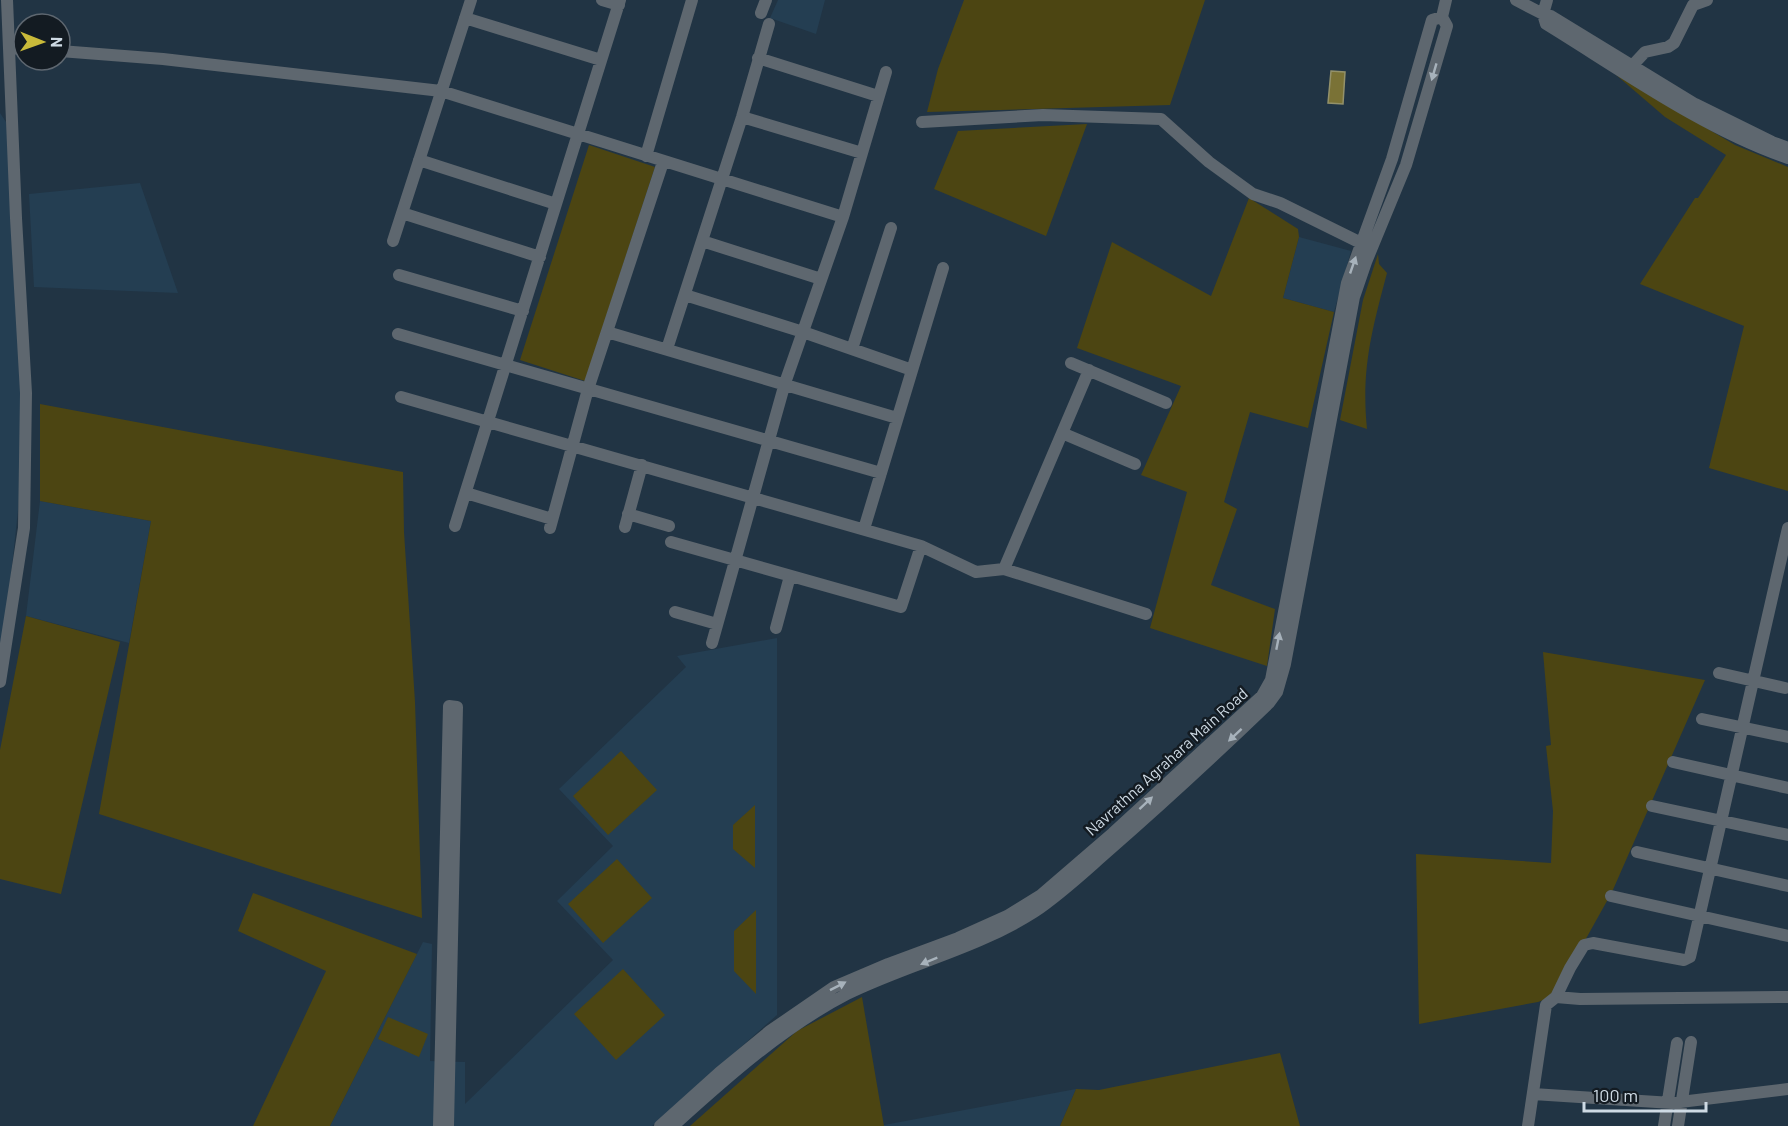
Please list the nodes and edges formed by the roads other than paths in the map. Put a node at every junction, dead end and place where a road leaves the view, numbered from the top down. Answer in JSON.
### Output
{"nodes":[{"id":1,"x":7,"y":0,"type":"edge"},
{"id":2,"x":471,"y":0,"type":"edge"},
{"id":3,"x":602,"y":0,"type":"edge"},
{"id":4,"x":692,"y":0,"type":"edge"},
{"id":5,"x":766,"y":0,"type":"edge"},
{"id":6,"x":1446,"y":0,"type":"edge"},
{"id":7,"x":1516,"y":0,"type":"edge"},
{"id":8,"x":1547,"y":0,"type":"edge"},
{"id":9,"x":1707,"y":0,"type":"edge"},
{"id":10,"x":619,"y":3,"type":"edge"},
{"id":11,"x":761,"y":13,"type":"dead end"},
{"id":12,"x":1543,"y":14,"type":"junction"},
{"id":13,"x":1442,"y":17,"type":"junction"},
{"id":14,"x":465,"y":18,"type":"junction"},
{"id":15,"x":769,"y":24,"type":"dead end"},
{"id":16,"x":9,"y":48,"type":"junction"},
{"id":17,"x":12,"y":48,"type":"edge"},
{"id":18,"x":72,"y":52,"type":"edge"},
{"id":19,"x":758,"y":58,"type":"junction"},
{"id":20,"x":601,"y":60,"type":"junction"},
{"id":21,"x":1632,"y":66,"type":"junction"},
{"id":22,"x":886,"y":72,"type":"dead end"},
{"id":23,"x":441,"y":91,"type":"junction"},
{"id":24,"x":879,"y":96,"type":"junction"},
{"id":25,"x":742,"y":117,"type":"junction"},
{"id":26,"x":922,"y":122,"type":"dead end"},
{"id":27,"x":578,"y":135,"type":"junction"},
{"id":28,"x":1788,"y":148,"type":"edge"},
{"id":29,"x":862,"y":153,"type":"junction"},
{"id":30,"x":646,"y":156,"type":"junction"},
{"id":31,"x":1788,"y":158,"type":"edge"},
{"id":32,"x":1392,"y":159,"type":"junction"},
{"id":33,"x":419,"y":160,"type":"junction"},
{"id":34,"x":663,"y":162,"type":"junction"},
{"id":35,"x":1407,"y":165,"type":"junction"},
{"id":36,"x":722,"y":180,"type":"junction"},
{"id":37,"x":556,"y":204,"type":"junction"},
{"id":38,"x":402,"y":213,"type":"junction"},
{"id":39,"x":843,"y":217,"type":"junction"},
{"id":40,"x":891,"y":228,"type":"dead end"},
{"id":41,"x":393,"y":241,"type":"dead end"},
{"id":42,"x":702,"y":241,"type":"junction"},
{"id":43,"x":1361,"y":243,"type":"junction"},
{"id":44,"x":540,"y":257,"type":"junction"},
{"id":45,"x":943,"y":268,"type":"dead end"},
{"id":46,"x":399,"y":275,"type":"dead end"},
{"id":47,"x":821,"y":279,"type":"junction"},
{"id":48,"x":685,"y":295,"type":"junction"},
{"id":49,"x":523,"y":311,"type":"junction"},
{"id":50,"x":607,"y":332,"type":"junction"},
{"id":51,"x":802,"y":332,"type":"junction"},
{"id":52,"x":398,"y":334,"type":"dead end"},
{"id":53,"x":667,"y":349,"type":"junction"},
{"id":54,"x":852,"y":349,"type":"junction"},
{"id":55,"x":1071,"y":363,"type":"dead end"},
{"id":56,"x":506,"y":366,"type":"junction"},
{"id":57,"x":912,"y":370,"type":"junction"},
{"id":58,"x":1089,"y":370,"type":"junction"},
{"id":59,"x":785,"y":383,"type":"junction"},
{"id":60,"x":588,"y":389,"type":"junction"},
{"id":61,"x":401,"y":397,"type":"dead end"},
{"id":62,"x":1166,"y":404,"type":"dead end"},
{"id":63,"x":897,"y":418,"type":"junction"},
{"id":64,"x":488,"y":421,"type":"junction"},
{"id":65,"x":1062,"y":433,"type":"junction"},
{"id":66,"x":769,"y":440,"type":"junction"},
{"id":67,"x":573,"y":445,"type":"junction"},
{"id":68,"x":1135,"y":464,"type":"dead end"},
{"id":69,"x":642,"y":465,"type":"junction"},
{"id":70,"x":880,"y":473,"type":"junction"},
{"id":71,"x":466,"y":494,"type":"junction"},
{"id":72,"x":752,"y":497,"type":"junction"},
{"id":73,"x":628,"y":514,"type":"junction"},
{"id":74,"x":455,"y":526,"type":"dead end"},
{"id":75,"x":669,"y":526,"type":"dead end"},
{"id":76,"x":624,"y":527,"type":"dead end"},
{"id":77,"x":1788,"y":528,"type":"edge"},
{"id":78,"x":864,"y":529,"type":"junction"},
{"id":79,"x":671,"y":542,"type":"dead end"},
{"id":80,"x":921,"y":546,"type":"junction"},
{"id":81,"x":735,"y":560,"type":"junction"},
{"id":82,"x":1004,"y":569,"type":"junction"},
{"id":83,"x":790,"y":576,"type":"junction"},
{"id":84,"x":675,"y":612,"type":"dead end"},
{"id":85,"x":1146,"y":614,"type":"dead end"},
{"id":86,"x":717,"y":624,"type":"junction"},
{"id":87,"x":776,"y":628,"type":"dead end"},
{"id":88,"x":712,"y":643,"type":"dead end"},
{"id":89,"x":1719,"y":673,"type":"dead end"},
{"id":90,"x":1753,"y":680,"type":"junction"},
{"id":91,"x":0,"y":682,"type":"edge"},
{"id":92,"x":1785,"y":688,"type":"dead end"},
{"id":93,"x":1702,"y":719,"type":"dead end"},
{"id":94,"x":1742,"y":727,"type":"junction"},
{"id":95,"x":1788,"y":736,"type":"edge"},
{"id":96,"x":1673,"y":762,"type":"dead end"},
{"id":97,"x":1732,"y":774,"type":"junction"},
{"id":98,"x":1788,"y":788,"type":"edge"},
{"id":99,"x":1652,"y":806,"type":"dead end"},
{"id":100,"x":1721,"y":821,"type":"junction"},
{"id":101,"x":1788,"y":835,"type":"edge"},
{"id":102,"x":1116,"y":837,"type":"junction"},
{"id":103,"x":1637,"y":852,"type":"dead end"},
{"id":104,"x":1710,"y":868,"type":"junction"},
{"id":105,"x":1788,"y":886,"type":"edge"},
{"id":106,"x":1611,"y":896,"type":"dead end"},
{"id":107,"x":1699,"y":916,"type":"junction"},
{"id":108,"x":1788,"y":936,"type":"edge"},
{"id":109,"x":1556,"y":997,"type":"junction"},
{"id":110,"x":1788,"y":997,"type":"edge"},
{"id":111,"x":1691,"y":1042,"type":"dead end"},
{"id":112,"x":1677,"y":1043,"type":"dead end"},
{"id":113,"x":1788,"y":1089,"type":"edge"},
{"id":114,"x":1533,"y":1094,"type":"junction"},
{"id":115,"x":1682,"y":1102,"type":"junction"},
{"id":116,"x":1668,"y":1103,"type":"junction"},
{"id":117,"x":439,"y":1126,"type":"edge"},
{"id":118,"x":448,"y":1126,"type":"edge"},
{"id":119,"x":660,"y":1126,"type":"edge"},
{"id":120,"x":673,"y":1126,"type":"edge"},
{"id":121,"x":1528,"y":1126,"type":"edge"},
{"id":122,"x":1664,"y":1126,"type":"edge"},
{"id":123,"x":1678,"y":1126,"type":"edge"}],
"edges":[{"from":1,"to":16,"type":"street"},
{"from":2,"to":14,"type":"street"},
{"from":3,"to":10,"type":"street"},
{"from":4,"to":30,"type":"street"},
{"from":5,"to":11,"type":"street"},
{"from":6,"to":13,"type":"street"},
{"from":7,"to":12,"type":"street"},
{"from":8,"to":12,"type":"street"},
{"from":9,"to":21,"type":"street"},
{"from":10,"to":20,"type":"street"},
{"from":12,"to":21,"type":"street"},
{"from":12,"to":31,"type":"street"},
{"from":13,"to":32,"type":"street","name":"Navrathna Agrahara Main Road"},
{"from":13,"to":35,"type":"street","name":"Navrathna Agrahara Main Road","one_way":true},
{"from":14,"to":20,"type":"street"},
{"from":14,"to":23,"type":"street"},
{"from":15,"to":19,"type":"street"},
{"from":16,"to":17,"type":"street"},
{"from":16,"to":91,"type":"street"},
{"from":18,"to":23,"type":"street"},
{"from":19,"to":24,"type":"street"},
{"from":19,"to":25,"type":"street"},
{"from":20,"to":27,"type":"street"},
{"from":21,"to":28,"type":"street"},
{"from":22,"to":24,"type":"street"},
{"from":23,"to":27,"type":"street"},
{"from":23,"to":33,"type":"street"},
{"from":24,"to":29,"type":"street"},
{"from":25,"to":29,"type":"street"},
{"from":25,"to":36,"type":"street"},
{"from":26,"to":43,"type":"street"},
{"from":27,"to":30,"type":"street"},
{"from":27,"to":37,"type":"street"},
{"from":29,"to":39,"type":"street"},
{"from":30,"to":34,"type":"street"},
{"from":32,"to":35,"type":"street"},
{"from":32,"to":43,"type":"street","name":"Navrathna Agrahara Main Road"},
{"from":33,"to":37,"type":"street"},
{"from":33,"to":38,"type":"street"},
{"from":34,"to":36,"type":"street"},
{"from":34,"to":50,"type":"street"},
{"from":35,"to":102,"type":"street","name":"Navrathna Agrahara Main Road","one_way":true},
{"from":36,"to":39,"type":"street"},
{"from":36,"to":42,"type":"street"},
{"from":37,"to":44,"type":"street"},
{"from":38,"to":41,"type":"street"},
{"from":38,"to":44,"type":"street"},
{"from":39,"to":47,"type":"street"},
{"from":40,"to":54,"type":"street"},
{"from":42,"to":47,"type":"street"},
{"from":42,"to":48,"type":"street"},
{"from":102,"to":43,"type":"street","name":"Navrathna Agrahara Main Road","one_way":true},
{"from":44,"to":49,"type":"street"},
{"from":45,"to":57,"type":"street"},
{"from":46,"to":49,"type":"street"},
{"from":47,"to":51,"type":"street"},
{"from":48,"to":51,"type":"street"},
{"from":48,"to":53,"type":"street"},
{"from":49,"to":56,"type":"street"},
{"from":50,"to":53,"type":"street"},
{"from":50,"to":60,"type":"street"},
{"from":51,"to":54,"type":"street"},
{"from":51,"to":59,"type":"street"},
{"from":52,"to":56,"type":"street"},
{"from":53,"to":59,"type":"street"},
{"from":54,"to":57,"type":"street"},
{"from":55,"to":58,"type":"street"},
{"from":56,"to":60,"type":"street"},
{"from":56,"to":64,"type":"street"},
{"from":57,"to":63,"type":"street"},
{"from":58,"to":62,"type":"street"},
{"from":58,"to":65,"type":"street"},
{"from":59,"to":63,"type":"street"},
{"from":59,"to":66,"type":"street"},
{"from":60,"to":66,"type":"street"},
{"from":60,"to":67,"type":"street"},
{"from":61,"to":64,"type":"street"},
{"from":63,"to":70,"type":"street"},
{"from":64,"to":67,"type":"street"},
{"from":64,"to":71,"type":"street"},
{"from":65,"to":68,"type":"street"},
{"from":65,"to":82,"type":"street"},
{"from":66,"to":70,"type":"street"},
{"from":66,"to":72,"type":"street"},
{"from":67,"to":69,"type":"street"},
{"from":67,"to":71,"type":"street"},
{"from":69,"to":72,"type":"street"},
{"from":69,"to":73,"type":"street"},
{"from":70,"to":78,"type":"street"},
{"from":71,"to":74,"type":"street"},
{"from":72,"to":78,"type":"street"},
{"from":72,"to":81,"type":"street"},
{"from":73,"to":75,"type":"street"},
{"from":73,"to":76,"type":"street"},
{"from":77,"to":90,"type":"street"},
{"from":78,"to":80,"type":"street"},
{"from":79,"to":81,"type":"street"},
{"from":80,"to":82,"type":"street"},
{"from":80,"to":83,"type":"street"},
{"from":81,"to":83,"type":"street"},
{"from":81,"to":86,"type":"street"},
{"from":82,"to":85,"type":"street"},
{"from":83,"to":87,"type":"street"},
{"from":84,"to":86,"type":"street"},
{"from":86,"to":88,"type":"street"},
{"from":89,"to":90,"type":"street"},
{"from":90,"to":92,"type":"street"},
{"from":90,"to":94,"type":"street"},
{"from":93,"to":94,"type":"street"},
{"from":94,"to":95,"type":"street"},
{"from":94,"to":97,"type":"street"},
{"from":96,"to":97,"type":"street"},
{"from":97,"to":98,"type":"street"},
{"from":97,"to":100,"type":"street"},
{"from":99,"to":100,"type":"street"},
{"from":100,"to":101,"type":"street"},
{"from":100,"to":104,"type":"street"},
{"from":119,"to":102,"type":"street","name":"Navrathna Agrahara Main Road","one_way":true},
{"from":102,"to":120,"type":"street","name":"Navrathna Agrahara Main Road","one_way":true},
{"from":103,"to":104,"type":"street"},
{"from":104,"to":105,"type":"street"},
{"from":104,"to":107,"type":"street"},
{"from":106,"to":107,"type":"street"},
{"from":107,"to":108,"type":"street"},
{"from":107,"to":109,"type":"street"},
{"from":109,"to":110,"type":"street"},
{"from":109,"to":114,"type":"street"},
{"from":111,"to":115,"type":"street"},
{"from":112,"to":116,"type":"street"},
{"from":113,"to":115,"type":"street"},
{"from":114,"to":116,"type":"street"},
{"from":114,"to":121,"type":"street"},
{"from":115,"to":116,"type":"street"},
{"from":115,"to":123,"type":"street"},
{"from":116,"to":122,"type":"street"},
{"from":117,"to":118,"type":"street"}]}
